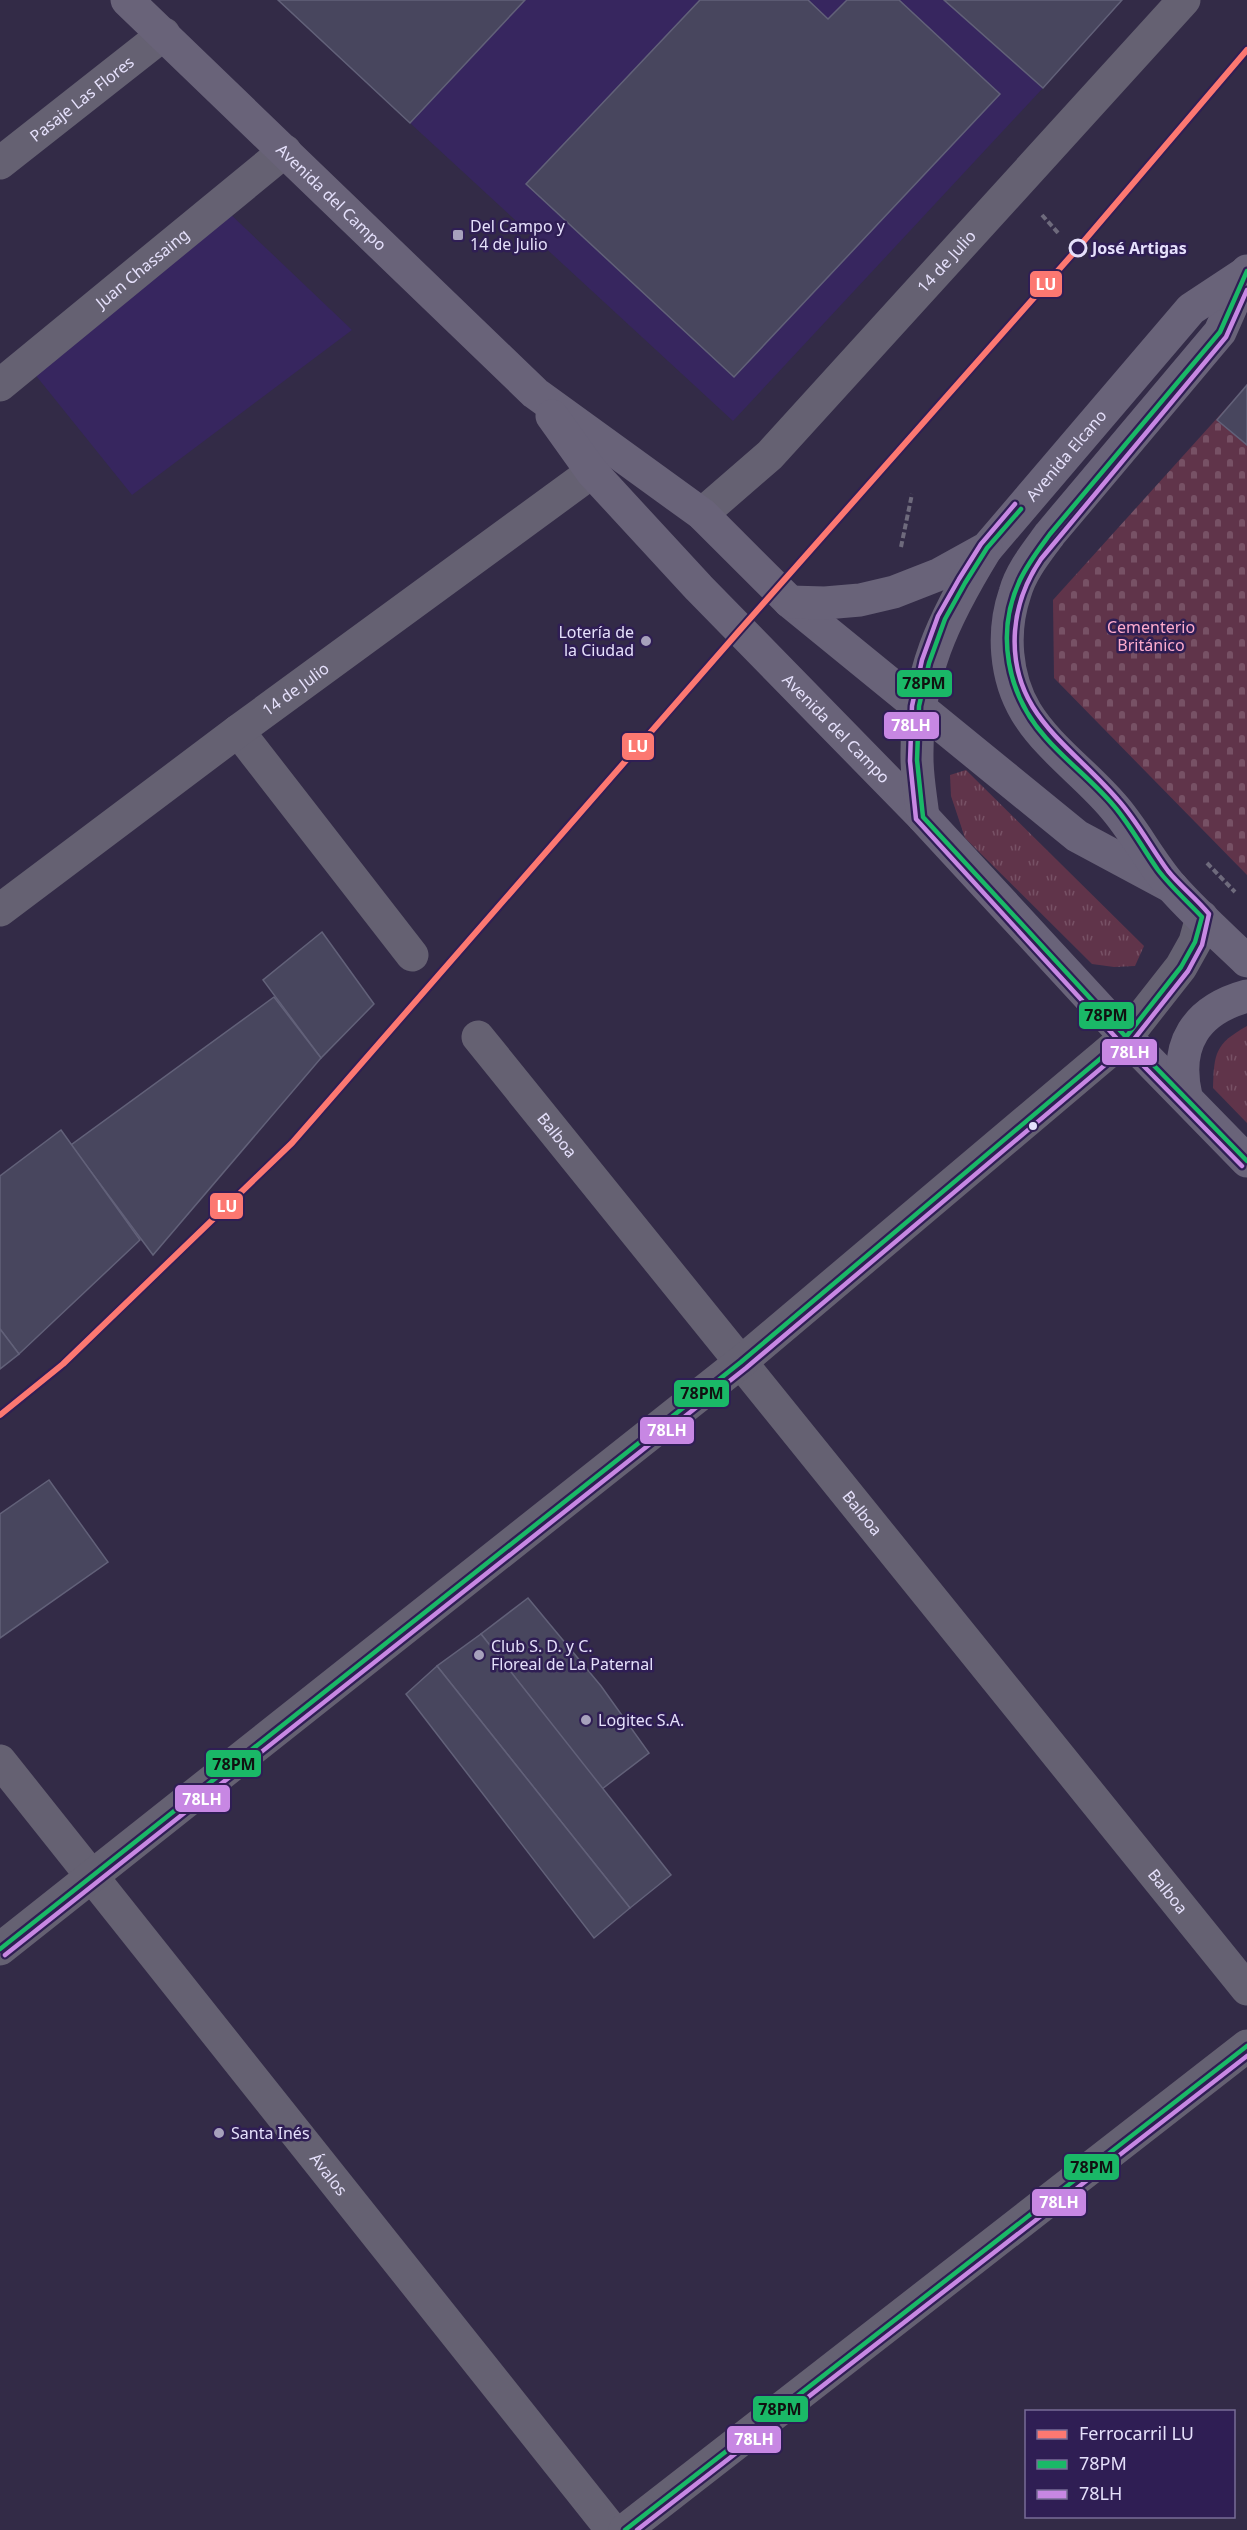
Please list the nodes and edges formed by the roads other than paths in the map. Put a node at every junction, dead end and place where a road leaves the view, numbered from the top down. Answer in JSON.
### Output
{"nodes":[{"id":1,"x":127,"y":0,"type":"edge"},
{"id":2,"x":1184,"y":0,"type":"edge"},
{"id":3,"x":164,"y":34,"type":"junction"},
{"id":4,"x":285,"y":151,"type":"junction"},
{"id":5,"x":0,"y":163,"type":"edge"},
{"id":6,"x":1247,"y":272,"type":"edge"},
{"id":7,"x":0,"y":385,"type":"edge"},
{"id":8,"x":535,"y":393,"type":"junction"},
{"id":9,"x":592,"y":471,"type":"junction"},
{"id":10,"x":702,"y":514,"type":"junction"},
{"id":11,"x":987,"y":548,"type":"junction"},
{"id":12,"x":1015,"y":591,"type":"joint"},
{"id":13,"x":790,"y":602,"type":"junction"},
{"id":14,"x":919,"y":706,"type":"junction"},
{"id":15,"x":238,"y":731,"type":"junction"},
{"id":16,"x":923,"y":817,"type":"junction"},
{"id":17,"x":1172,"y":887,"type":"junction"},
{"id":18,"x":0,"y":910,"type":"edge"},
{"id":19,"x":1202,"y":916,"type":"junction"},
{"id":20,"x":412,"y":955,"type":"dead end"},
{"id":21,"x":1247,"y":961,"type":"edge"},
{"id":22,"x":1247,"y":996,"type":"edge"},
{"id":23,"x":478,"y":1037,"type":"dead end"},
{"id":24,"x":1126,"y":1037,"type":"junction"},
{"id":25,"x":1186,"y":1096,"type":"junction"},
{"id":26,"x":1247,"y":1161,"type":"edge"},
{"id":27,"x":741,"y":1362,"type":"junction"},
{"id":28,"x":0,"y":1761,"type":"edge"},
{"id":29,"x":92,"y":1875,"type":"junction"},
{"id":30,"x":0,"y":1949,"type":"edge"},
{"id":31,"x":1247,"y":1989,"type":"edge"},
{"id":32,"x":1247,"y":2046,"type":"edge"},
{"id":33,"x":612,"y":2530,"type":"edge"},
{"id":34,"x":625,"y":2530,"type":"edge"}],
"edges":[{"from":1,"to":3,"type":"main road","name":"Avenida del Campo"},
{"from":2,"to":10,"type":"street","name":"14 de Julio"},
{"from":3,"to":4,"type":"main road","name":"Avenida del Campo"},
{"from":3,"to":5,"type":"street","name":"Pasaje Las Flores"},
{"from":4,"to":7,"type":"street","name":"Juan Chassaing"},
{"from":4,"to":8,"type":"main road","name":"Avenida del Campo"},
{"from":6,"to":11,"type":"main road","name":"Avenida Elcano"},
{"from":6,"to":12,"type":"main road","name":"Avenida Elcano"},
{"from":8,"to":9,"type":"main road","name":"Avenida del Campo"},
{"from":8,"to":10,"type":"main road","name":"Avenida del Campo"},
{"from":9,"to":15,"type":"street","name":"14 de Julio"},
{"from":9,"to":16,"type":"main road","name":"Avenida del Campo"},
{"from":10,"to":13,"type":"main road","name":"Avenida del Campo"},
{"from":11,"to":13,"type":"main road","name":"Avenida Elcano"},
{"from":11,"to":14,"type":"main road"},
{"from":12,"to":17,"type":"main road","name":"Avenida del Campo"},
{"from":13,"to":14,"type":"main road","name":"Avenida del Campo"},
{"from":14,"to":16,"type":"main road"},
{"from":14,"to":17,"type":"main road","name":"Avenida del Campo"},
{"from":15,"to":18,"type":"street","name":"14 de Julio"},
{"from":15,"to":20,"type":"street"},
{"from":16,"to":24,"type":"main road","name":"Avenida del Campo"},
{"from":17,"to":19,"type":"main road","name":"Avenida del Campo"},
{"from":19,"to":21,"type":"main road","name":"Avenida del Campo"},
{"from":19,"to":24,"type":"street"},
{"from":22,"to":25,"type":"main road"},
{"from":23,"to":27,"type":"street","name":"Balboa"},
{"from":24,"to":25,"type":"main road","name":"Avenida del Campo"},
{"from":24,"to":27,"type":"street"},
{"from":25,"to":26,"type":"main road","name":"Avenida del Campo"},
{"from":27,"to":29,"type":"street"},
{"from":27,"to":31,"type":"street","name":"Balboa"},
{"from":28,"to":29,"type":"street","name":"Ávalos"},
{"from":29,"to":30,"type":"street"},
{"from":29,"to":33,"type":"street","name":"Ávalos"},
{"from":32,"to":34,"type":"street"}]}
